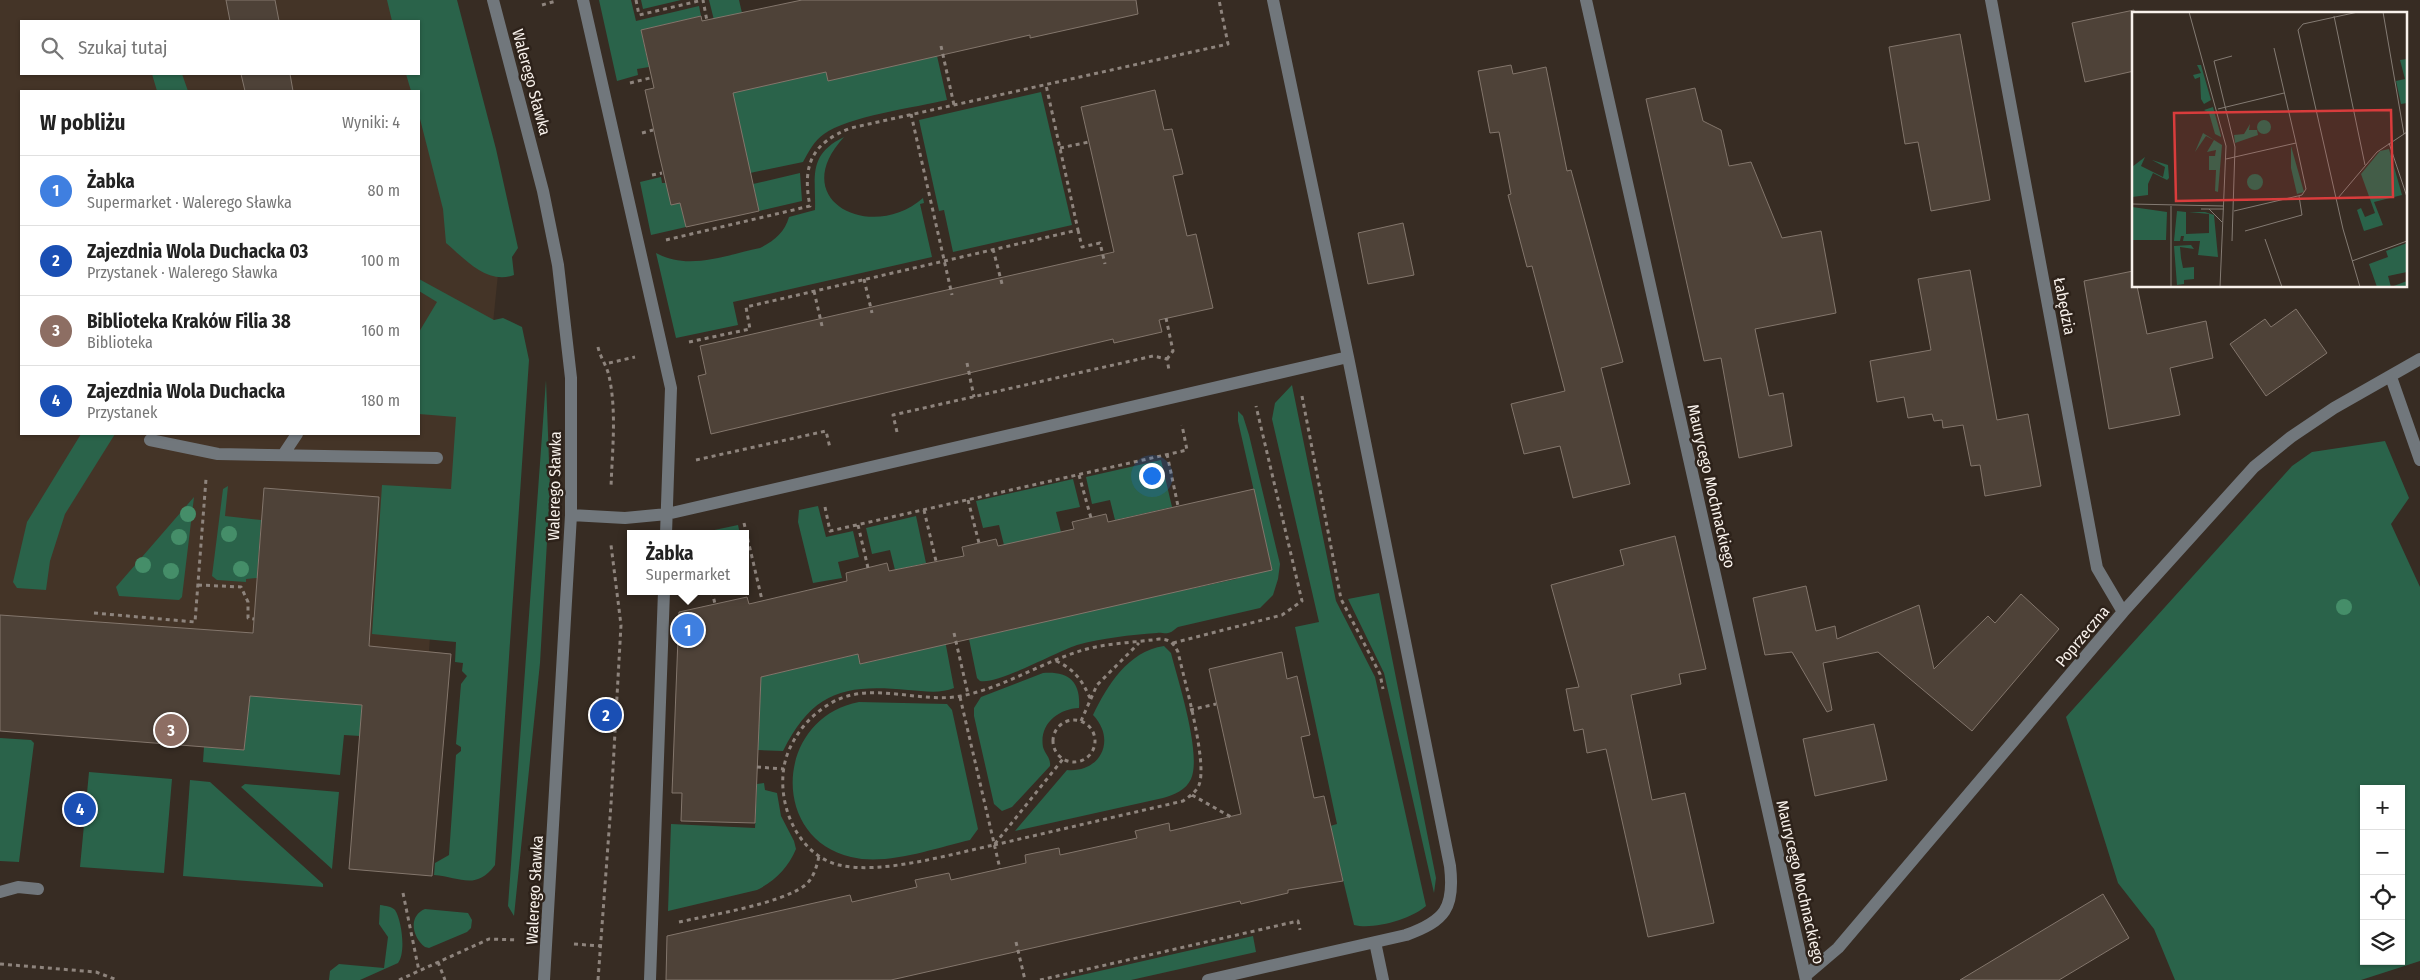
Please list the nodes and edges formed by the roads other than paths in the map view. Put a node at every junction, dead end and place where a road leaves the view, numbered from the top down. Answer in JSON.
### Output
{"nodes":[{"id":1,"x":493,"y":0,"type":"edge"},
{"id":2,"x":583,"y":0,"type":"edge"},
{"id":3,"x":1273,"y":0,"type":"edge"},
{"id":4,"x":1586,"y":0,"type":"edge"},
{"id":5,"x":1991,"y":0,"type":"edge"},
{"id":6,"x":1348,"y":357,"type":"junction"},
{"id":7,"x":2420,"y":358,"type":"edge"},
{"id":8,"x":2391,"y":377,"type":"junction"},
{"id":9,"x":296,"y":435,"type":"edge"},
{"id":10,"x":150,"y":440,"type":"dead end"},
{"id":11,"x":283,"y":455,"type":"junction"},
{"id":12,"x":437,"y":458,"type":"dead end"},
{"id":13,"x":2420,"y":460,"type":"edge"},
{"id":14,"x":667,"y":514,"type":"junction"},
{"id":15,"x":571,"y":515,"type":"junction"},
{"id":16,"x":666,"y":530,"type":"edge"},
{"id":17,"x":664,"y":595,"type":"edge"},
{"id":18,"x":2123,"y":612,"type":"junction"},
{"id":19,"x":38,"y":890,"type":"dead end"},
{"id":20,"x":0,"y":892,"type":"edge"},
{"id":21,"x":1375,"y":942,"type":"junction"},
{"id":22,"x":1806,"y":978,"type":"edge"},
{"id":23,"x":544,"y":980,"type":"edge"},
{"id":24,"x":650,"y":980,"type":"edge"},
{"id":25,"x":1208,"y":980,"type":"edge"},
{"id":26,"x":1383,"y":980,"type":"edge"}],
"edges":[{"from":1,"to":15,"type":"street","name":"Walerego Sławka"},
{"from":2,"to":14,"type":"street"},
{"from":3,"to":6,"type":"street"},
{"from":4,"to":22,"type":"street","name":"Maurycego Mochnackiego"},
{"from":5,"to":18,"type":"street","name":"Łabędzia"},
{"from":6,"to":14,"type":"street"},
{"from":6,"to":21,"type":"street"},
{"from":7,"to":8,"type":"street","name":"Poprzeczna"},
{"from":8,"to":13,"type":"street"},
{"from":8,"to":18,"type":"street","name":"Poprzeczna"},
{"from":9,"to":11,"type":"street"},
{"from":10,"to":11,"type":"street"},
{"from":11,"to":12,"type":"street"},
{"from":14,"to":15,"type":"street"},
{"from":14,"to":16,"type":"street"},
{"from":15,"to":23,"type":"street","name":"Walerego Sławka"},
{"from":17,"to":24,"type":"street"},
{"from":18,"to":22,"type":"street","name":"Poprzeczna"},
{"from":19,"to":20,"type":"street"},
{"from":21,"to":25,"type":"street"},
{"from":21,"to":26,"type":"street"}]}
